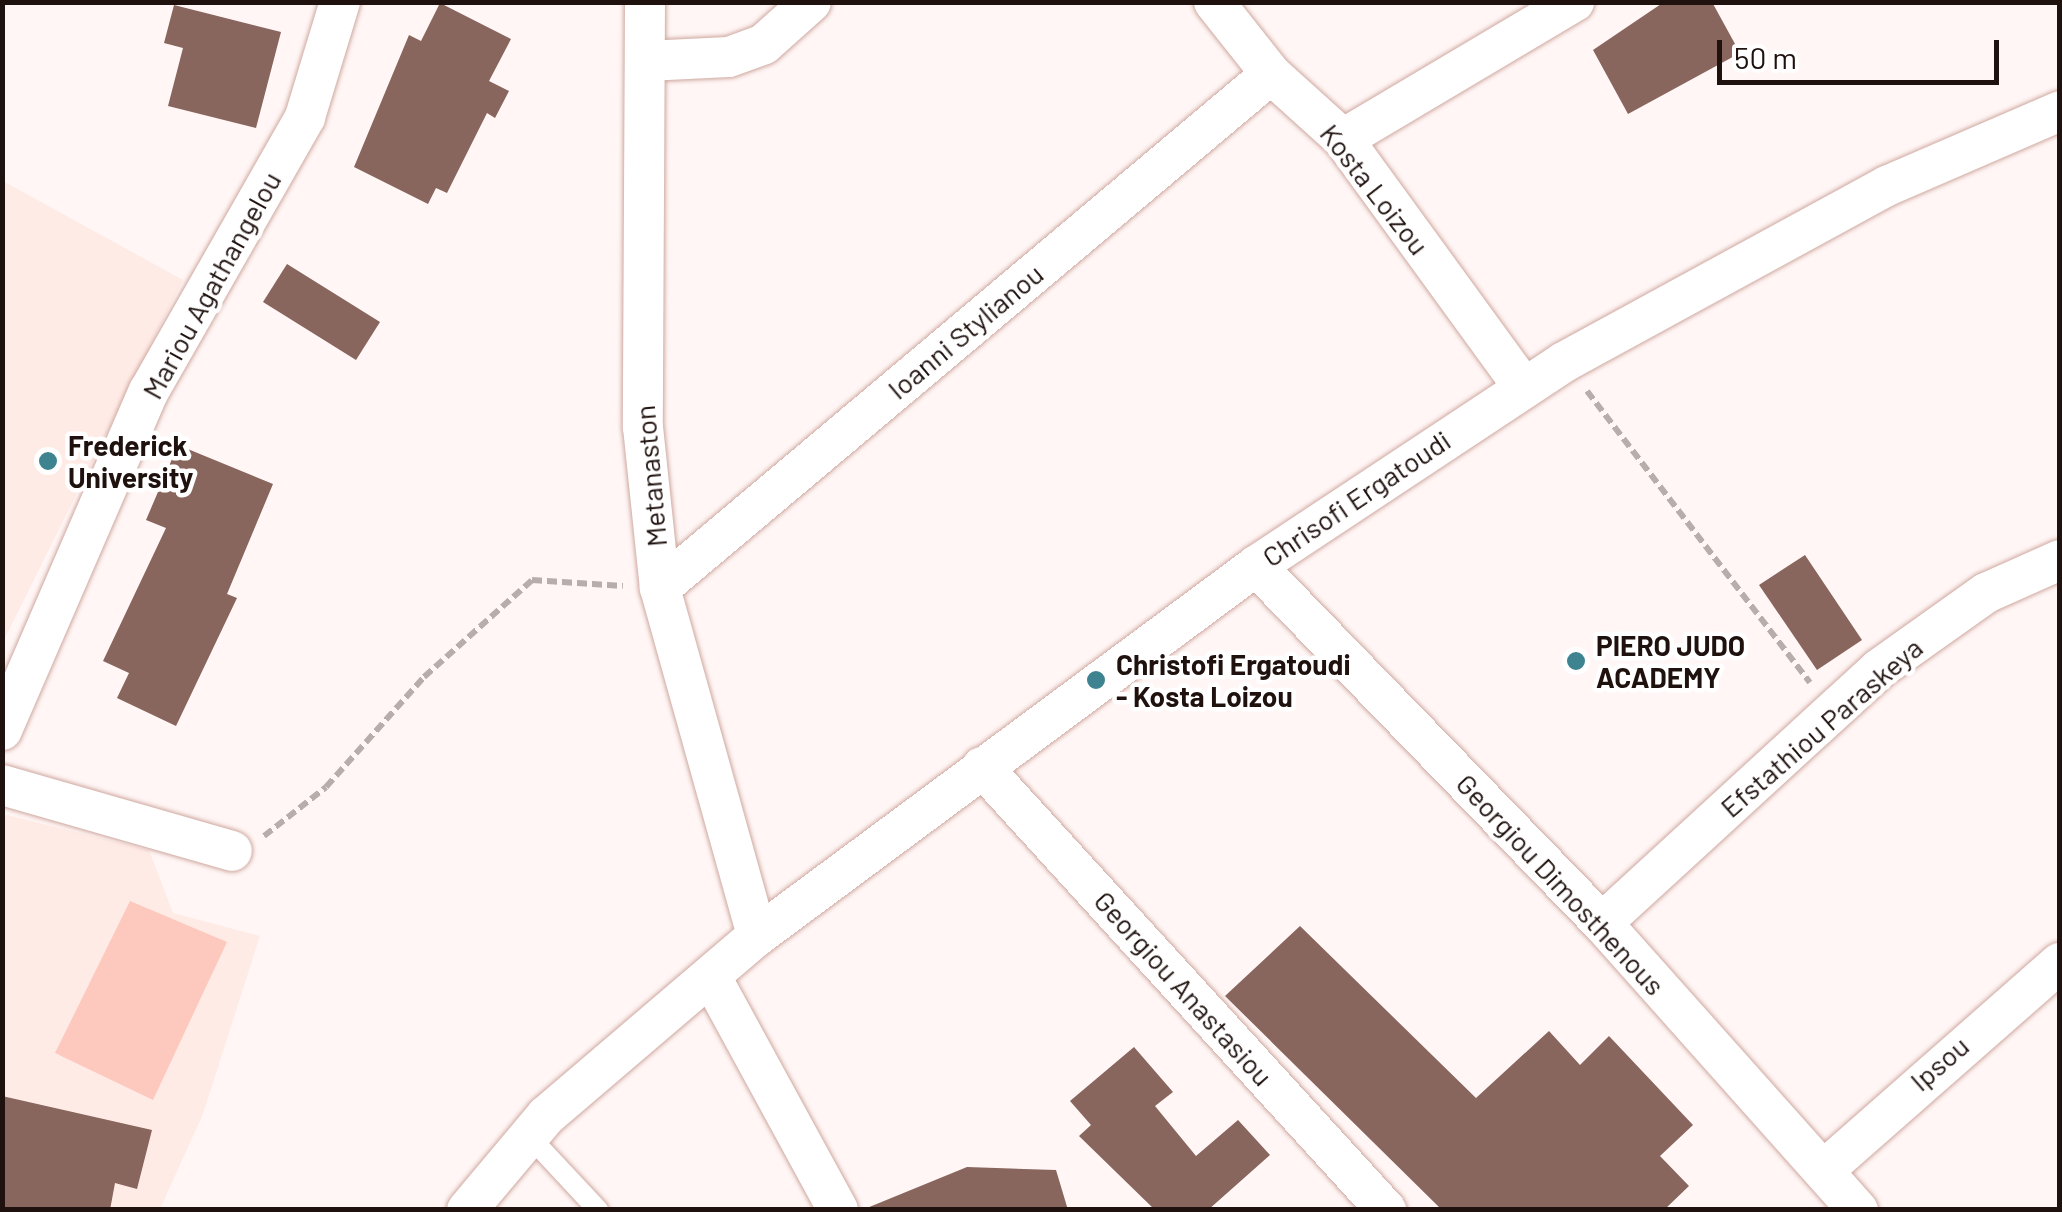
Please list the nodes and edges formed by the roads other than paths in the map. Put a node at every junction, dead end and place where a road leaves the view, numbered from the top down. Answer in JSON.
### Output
{"nodes":[{"id":1,"x":340,"y":2,"type":"edge"},
{"id":2,"x":646,"y":2,"type":"edge"},
{"id":3,"x":811,"y":2,"type":"edge"},
{"id":4,"x":1214,"y":2,"type":"edge"},
{"id":5,"x":1574,"y":2,"type":"edge"},
{"id":6,"x":646,"y":61,"type":"junction"},
{"id":7,"x":1271,"y":74,"type":"junction"},
{"id":8,"x":2060,"y":111,"type":"edge"},
{"id":9,"x":1343,"y":139,"type":"junction"},
{"id":10,"x":1522,"y":386,"type":"junction"},
{"id":11,"x":2060,"y":560,"type":"edge"},
{"id":12,"x":1256,"y":566,"type":"junction"},
{"id":13,"x":660,"y":588,"type":"junction"},
{"id":14,"x":2,"y":730,"type":"edge"},
{"id":15,"x":982,"y":767,"type":"junction"},
{"id":16,"x":6,"y":788,"type":"edge"},
{"id":17,"x":232,"y":852,"type":"road end"},
{"id":18,"x":1602,"y":923,"type":"junction"},
{"id":19,"x":756,"y":936,"type":"junction"},
{"id":20,"x":2060,"y":963,"type":"edge"},
{"id":21,"x":711,"y":977,"type":"junction"},
{"id":22,"x":530,"y":1137,"type":"junction"},
{"id":23,"x":1824,"y":1170,"type":"junction"},
{"id":24,"x":467,"y":1210,"type":"edge"},
{"id":25,"x":598,"y":1210,"type":"edge"},
{"id":26,"x":838,"y":1210,"type":"edge"},
{"id":27,"x":1386,"y":1210,"type":"edge"},
{"id":28,"x":1858,"y":1210,"type":"edge"}],
"edges":[{"from":1,"to":14,"type":"street","name":"Mariou Agathangelou"},
{"from":2,"to":6,"type":"street","name":"Metanaston"},
{"from":3,"to":6,"type":"street"},
{"from":4,"to":7,"type":"street","name":"Kosta Loizou"},
{"from":5,"to":9,"type":"street"},
{"from":6,"to":13,"type":"street","name":"Metanaston"},
{"from":7,"to":9,"type":"street","name":"Kosta Loizou"},
{"from":7,"to":13,"type":"street","name":"Ioanni Stylianou"},
{"from":8,"to":10,"type":"street","name":"Chrisofi Ergatoudi"},
{"from":9,"to":10,"type":"street","name":"Kosta Loizou"},
{"from":10,"to":12,"type":"street","name":"Chrisofi Ergatoudi"},
{"from":11,"to":18,"type":"street","name":"Efstathiou Paraskeya"},
{"from":12,"to":15,"type":"street","name":"Chrisofi Ergatoudi"},
{"from":12,"to":18,"type":"street","name":"Georgiou Dimosthenous"},
{"from":13,"to":19,"type":"street","name":"Metanaston"},
{"from":15,"to":19,"type":"street","name":"Chrisofi Ergatoudi"},
{"from":15,"to":27,"type":"street","name":"Georgiou Anastasiou"},
{"from":16,"to":17,"type":"street"},
{"from":18,"to":23,"type":"street","name":"Georgiou Dimosthenous"},
{"from":19,"to":21,"type":"street","name":"Chrisofi Ergatoudi"},
{"from":20,"to":23,"type":"street","name":"Ipsou"},
{"from":21,"to":22,"type":"street","name":"Chrisofi Ergatoudi"},
{"from":21,"to":26,"type":"street"},
{"from":22,"to":24,"type":"street","name":"Chrisofi Ergatoudi"},
{"from":22,"to":25,"type":"lane"},
{"from":23,"to":28,"type":"street","name":"Georgiou Dimosthenous"}]}
